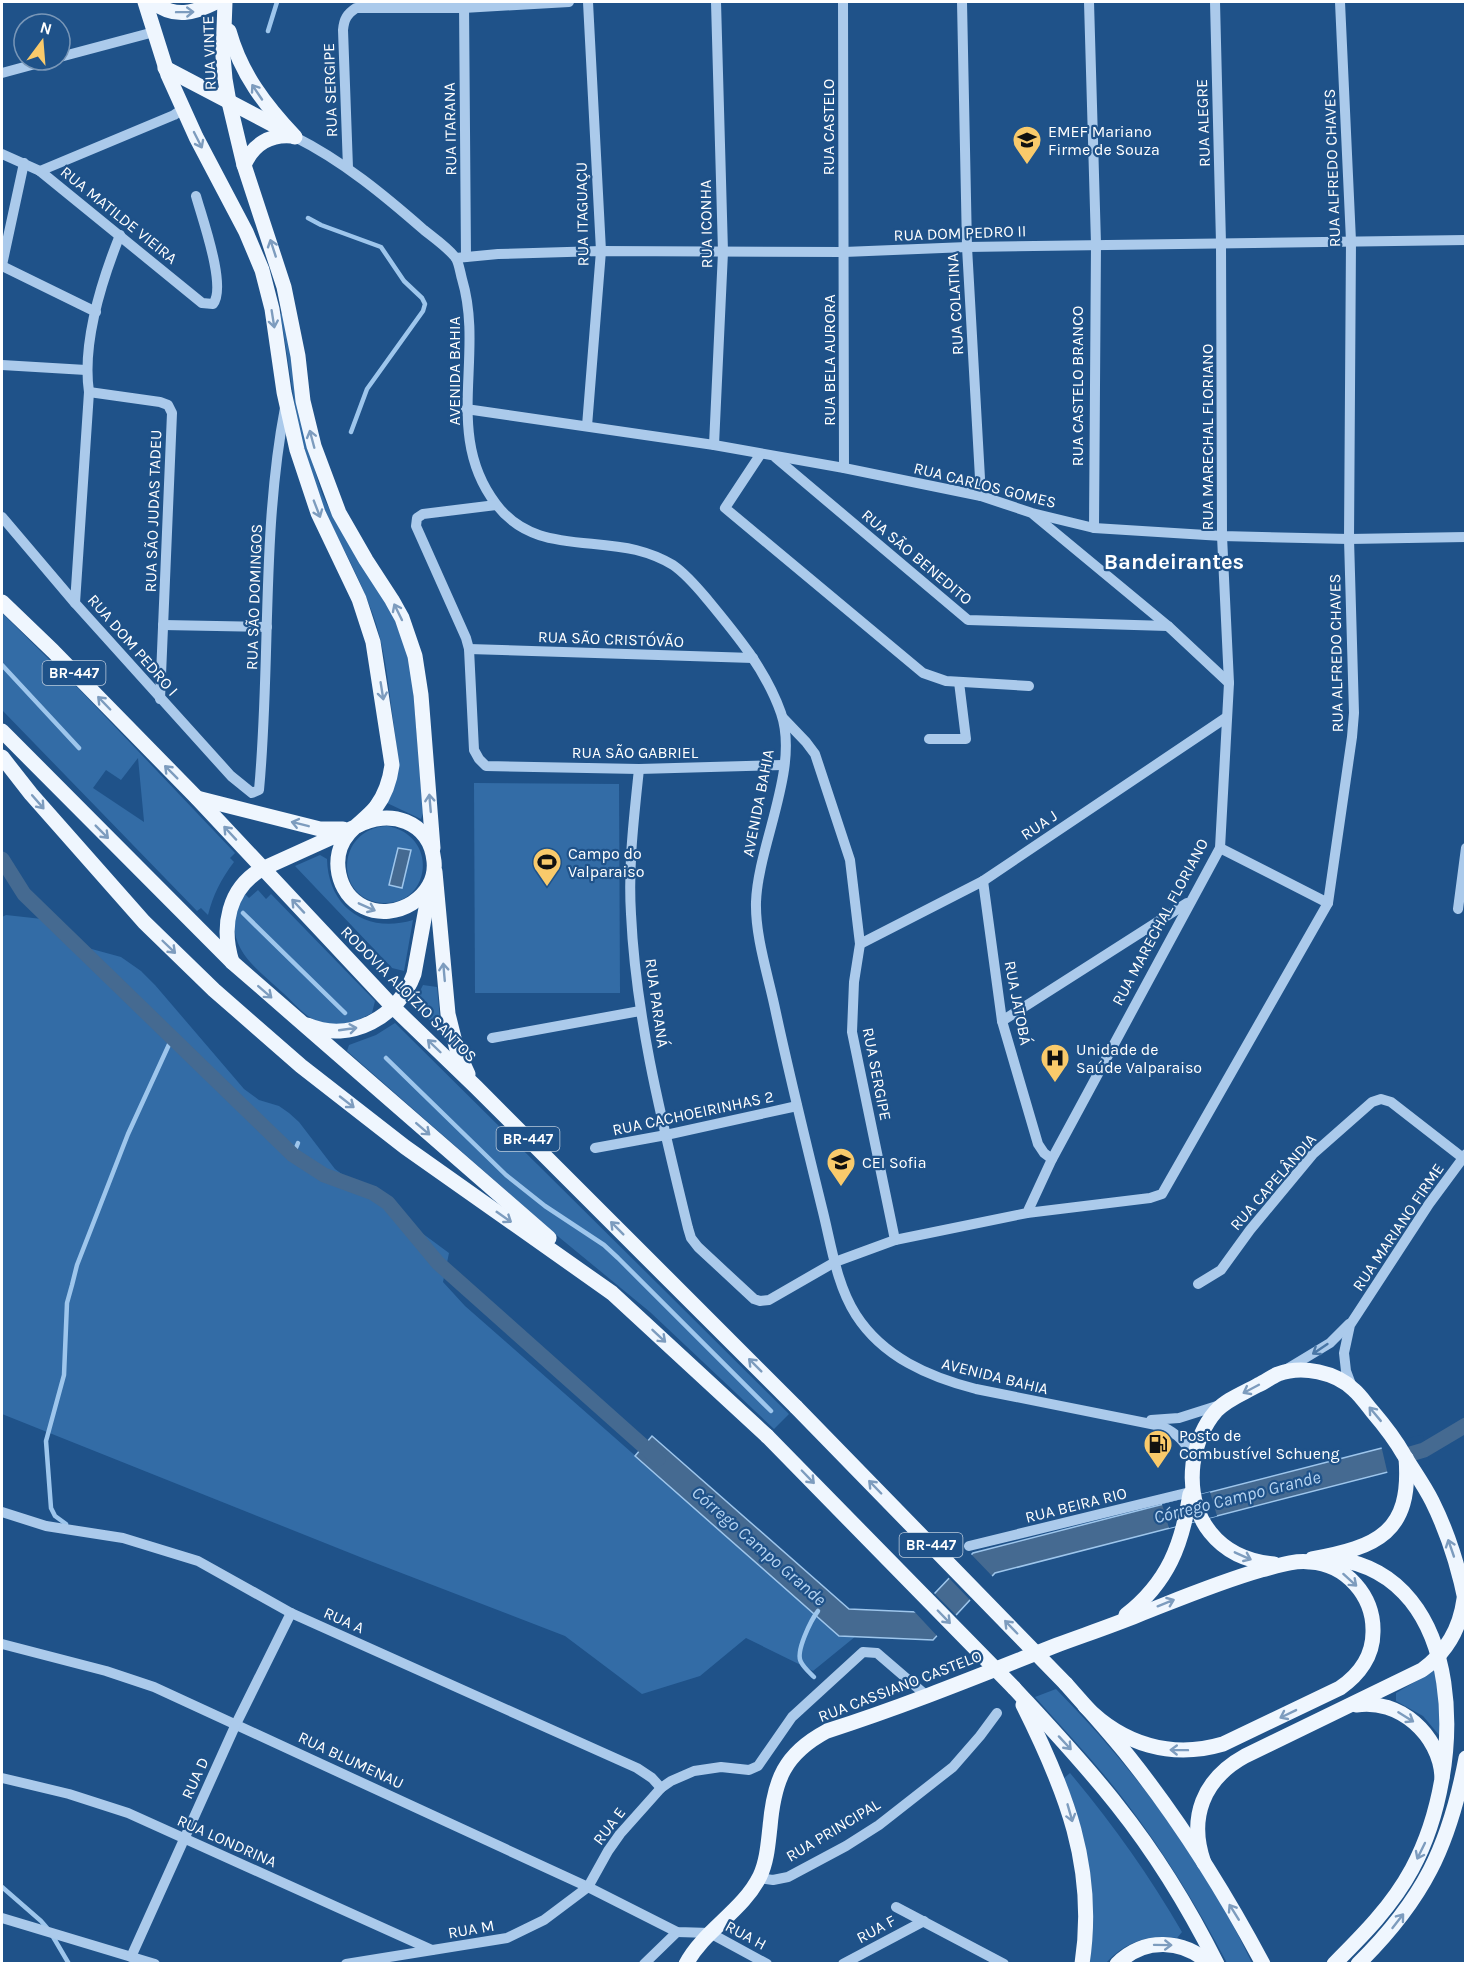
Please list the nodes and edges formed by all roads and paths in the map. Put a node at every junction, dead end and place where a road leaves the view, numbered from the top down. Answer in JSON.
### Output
{"nodes":[{"id":1,"x":145,"y":2,"type":"edge"},
{"id":2,"x":153,"y":2,"type":"edge"},
{"id":3,"x":569,"y":2,"type":"edge"},
{"id":4,"x":588,"y":2,"type":"edge"},
{"id":5,"x":716,"y":2,"type":"edge"},
{"id":6,"x":843,"y":2,"type":"edge"},
{"id":7,"x":962,"y":2,"type":"edge"},
{"id":8,"x":1089,"y":2,"type":"edge"},
{"id":9,"x":1215,"y":2,"type":"edge"},
{"id":10,"x":1340,"y":2,"type":"edge"},
{"id":11,"x":222,"y":5,"type":"edge"},
{"id":12,"x":464,"y":5,"type":"edge"},
{"id":13,"x":153,"y":32,"type":"junction"},
{"id":14,"x":72,"y":54,"type":"edge"},
{"id":15,"x":165,"y":68,"type":"junction"},
{"id":16,"x":230,"y":102,"type":"junction"},
{"id":17,"x":183,"y":109,"type":"junction"},
{"id":18,"x":295,"y":137,"type":"junction"},
{"id":19,"x":2,"y":154,"type":"edge"},
{"id":20,"x":24,"y":164,"type":"junction"},
{"id":21,"x":244,"y":165,"type":"junction"},
{"id":22,"x":348,"y":168,"type":"junction"},
{"id":23,"x":40,"y":171,"type":"junction"},
{"id":24,"x":196,"y":196,"type":"dead end"},
{"id":25,"x":120,"y":235,"type":"junction"},
{"id":26,"x":1466,"y":240,"type":"edge"},
{"id":27,"x":1351,"y":241,"type":"junction"},
{"id":28,"x":1221,"y":243,"type":"junction"},
{"id":29,"x":1096,"y":244,"type":"junction"},
{"id":30,"x":967,"y":247,"type":"junction"},
{"id":31,"x":601,"y":251,"type":"junction"},
{"id":32,"x":723,"y":252,"type":"junction"},
{"id":33,"x":844,"y":252,"type":"junction"},
{"id":34,"x":461,"y":258,"type":"junction"},
{"id":35,"x":2,"y":266,"type":"edge"},
{"id":36,"x":96,"y":312,"type":"junction"},
{"id":37,"x":2,"y":365,"type":"edge"},
{"id":38,"x":86,"y":370,"type":"junction"},
{"id":39,"x":89,"y":392,"type":"junction"},
{"id":40,"x":286,"y":401,"type":"junction"},
{"id":41,"x":466,"y":409,"type":"junction"},
{"id":42,"x":586,"y":426,"type":"junction"},
{"id":43,"x":714,"y":445,"type":"junction"},
{"id":44,"x":760,"y":455,"type":"junction"},
{"id":45,"x":776,"y":457,"type":"junction"},
{"id":46,"x":844,"y":468,"type":"junction"},
{"id":47,"x":981,"y":496,"type":"junction"},
{"id":48,"x":496,"y":505,"type":"junction"},
{"id":49,"x":1032,"y":513,"type":"junction"},
{"id":50,"x":2,"y":518,"type":"edge"},
{"id":51,"x":1094,"y":528,"type":"junction"},
{"id":52,"x":1222,"y":536,"type":"junction"},
{"id":53,"x":1466,"y":537,"type":"edge"},
{"id":54,"x":1348,"y":539,"type":"junction"},
{"id":55,"x":2,"y":602,"type":"edge"},
{"id":56,"x":75,"y":603,"type":"junction"},
{"id":57,"x":163,"y":625,"type":"junction"},
{"id":58,"x":1168,"y":626,"type":"junction"},
{"id":59,"x":267,"y":627,"type":"junction"},
{"id":60,"x":469,"y":649,"type":"junction"},
{"id":61,"x":753,"y":658,"type":"junction"},
{"id":62,"x":959,"y":682,"type":"junction"},
{"id":63,"x":1229,"y":683,"type":"junction"},
{"id":64,"x":1029,"y":686,"type":"dead end"},
{"id":65,"x":160,"y":699,"type":"junction"},
{"id":66,"x":1227,"y":717,"type":"junction"},
{"id":67,"x":783,"y":718,"type":"junction"},
{"id":68,"x":2,"y":731,"type":"edge"},
{"id":69,"x":928,"y":740,"type":"dead end"},
{"id":70,"x":806,"y":742,"type":"junction"},
{"id":71,"x":785,"y":745,"type":"junction"},
{"id":72,"x":2,"y":757,"type":"edge"},
{"id":73,"x":783,"y":765,"type":"junction"},
{"id":74,"x":639,"y":769,"type":"junction"},
{"id":75,"x":256,"y":792,"type":"joint"},
{"id":76,"x":197,"y":798,"type":"junction"},
{"id":77,"x":357,"y":826,"type":"junction"},
{"id":78,"x":1220,"y":848,"type":"junction"},
{"id":79,"x":1466,"y":848,"type":"edge"},
{"id":80,"x":434,"y":862,"type":"junction"},
{"id":81,"x":262,"y":869,"type":"junction"},
{"id":82,"x":432,"y":878,"type":"junction"},
{"id":83,"x":983,"y":881,"type":"junction"},
{"id":84,"x":1189,"y":902,"type":"junction"},
{"id":85,"x":1328,"y":903,"type":"junction"},
{"id":86,"x":1458,"y":909,"type":"dead end"},
{"id":87,"x":860,"y":944,"type":"junction"},
{"id":88,"x":232,"y":962,"type":"junction"},
{"id":89,"x":393,"y":1007,"type":"junction"},
{"id":90,"x":640,"y":1011,"type":"junction"},
{"id":91,"x":1002,"y":1021,"type":"junction"},
{"id":92,"x":299,"y":1022,"type":"junction"},
{"id":93,"x":492,"y":1038,"type":"dead end"},
{"id":94,"x":476,"y":1087,"type":"junction"},
{"id":95,"x":797,"y":1107,"type":"junction"},
{"id":96,"x":666,"y":1135,"type":"junction"},
{"id":97,"x":595,"y":1148,"type":"dead end"},
{"id":98,"x":1464,"y":1156,"type":"edge"},
{"id":99,"x":1052,"y":1159,"type":"junction"},
{"id":100,"x":1027,"y":1213,"type":"junction"},
{"id":101,"x":895,"y":1240,"type":"junction"},
{"id":102,"x":836,"y":1262,"type":"junction"},
{"id":103,"x":1198,"y":1284,"type":"dead end"},
{"id":104,"x":612,"y":1293,"type":"junction"},
{"id":105,"x":1355,"y":1317,"type":"junction"},
{"id":106,"x":1279,"y":1374,"type":"junction"},
{"id":107,"x":1354,"y":1389,"type":"junction"},
{"id":108,"x":1224,"y":1403,"type":"junction"},
{"id":109,"x":1126,"y":1419,"type":"junction"},
{"id":110,"x":1194,"y":1463,"type":"junction"},
{"id":111,"x":1409,"y":1466,"type":"junction"},
{"id":112,"x":1191,"y":1493,"type":"junction"},
{"id":113,"x":2,"y":1512,"type":"edge"},
{"id":114,"x":969,"y":1546,"type":"dead end"},
{"id":115,"x":1321,"y":1557,"type":"junction"},
{"id":116,"x":1297,"y":1562,"type":"junction"},
{"id":117,"x":1465,"y":1601,"type":"edge"},
{"id":118,"x":291,"y":1613,"type":"junction"},
{"id":119,"x":1112,"y":1624,"type":"junction"},
{"id":120,"x":2,"y":1644,"type":"edge"},
{"id":121,"x":1448,"y":1645,"type":"junction"},
{"id":122,"x":927,"y":1696,"type":"junction"},
{"id":123,"x":1023,"y":1702,"type":"junction"},
{"id":124,"x":1085,"y":1706,"type":"junction"},
{"id":125,"x":1350,"y":1707,"type":"junction"},
{"id":126,"x":997,"y":1713,"type":"dead end"},
{"id":127,"x":236,"y":1724,"type":"junction"},
{"id":128,"x":1466,"y":1758,"type":"edge"},
{"id":129,"x":2,"y":1778,"type":"edge"},
{"id":130,"x":661,"y":1788,"type":"junction"},
{"id":131,"x":1441,"y":1797,"type":"junction"},
{"id":132,"x":184,"y":1839,"type":"junction"},
{"id":133,"x":1204,"y":1863,"type":"junction"},
{"id":134,"x":759,"y":1878,"type":"junction"},
{"id":135,"x":588,"y":1887,"type":"junction"},
{"id":136,"x":896,"y":1907,"type":"dead end"},
{"id":137,"x":2,"y":1918,"type":"edge"},
{"id":138,"x":924,"y":1921,"type":"junction"},
{"id":139,"x":677,"y":1932,"type":"junction"},
{"id":140,"x":710,"y":1933,"type":"junction"},
{"id":141,"x":433,"y":1951,"type":"junction"},
{"id":142,"x":131,"y":1957,"type":"junction"},
{"id":143,"x":155,"y":1964,"type":"edge"},
{"id":144,"x":345,"y":1964,"type":"edge"},
{"id":145,"x":644,"y":1964,"type":"edge"},
{"id":146,"x":686,"y":1964,"type":"edge"},
{"id":147,"x":767,"y":1964,"type":"edge"},
{"id":148,"x":843,"y":1964,"type":"edge"},
{"id":149,"x":1004,"y":1964,"type":"edge"},
{"id":150,"x":1082,"y":1964,"type":"edge"},
{"id":151,"x":1117,"y":1964,"type":"edge"},
{"id":152,"x":1210,"y":1964,"type":"edge"},
{"id":153,"x":1217,"y":1964,"type":"edge"},
{"id":154,"x":1263,"y":1964,"type":"edge"},
{"id":155,"x":1334,"y":1964,"type":"edge"},
{"id":156,"x":1358,"y":1964,"type":"edge"}],
"edges":[{"from":1,"to":13,"type":"main road"},
{"from":2,"to":11,"type":"main road","one_way":true},
{"from":3,"to":12,"type":"street"},
{"from":4,"to":31,"type":"street","name":"RUA ITAGUAÇU"},
{"from":5,"to":32,"type":"street","name":"RUA ICONHA"},
{"from":6,"to":33,"type":"street","name":"RUA CASTELO"},
{"from":7,"to":30,"type":"street","name":"RUA COLATINA"},
{"from":8,"to":29,"type":"street","name":"RUA CASTELO BRANCO"},
{"from":9,"to":28,"type":"street","name":"RUA ALEGRE"},
{"from":10,"to":27,"type":"street","name":"RUA ALFREDO CHAVES"},
{"from":11,"to":16,"type":"main road","name":"RUA VINTE"},
{"from":18,"to":11,"type":"main road","one_way":true},
{"from":12,"to":22,"type":"street","name":"RUA SERGIPE"},
{"from":12,"to":34,"type":"street","name":"RUA ITARANA"},
{"from":13,"to":14,"type":"street"},
{"from":13,"to":15,"type":"main road"},
{"from":15,"to":16,"type":"main road"},
{"from":15,"to":17,"type":"main road"},
{"from":16,"to":18,"type":"main road"},
{"from":16,"to":21,"type":"main road","name":"RUA VINTE"},
{"from":17,"to":23,"type":"street"},
{"from":17,"to":40,"type":"main road","one_way":true},
{"from":18,"to":21,"type":"main road"},
{"from":18,"to":22,"type":"street"},
{"from":19,"to":20,"type":"street","name":"RUA MATILDE VIEIRA"},
{"from":20,"to":23,"type":"street","name":"RUA MATILDE VIEIRA"},
{"from":20,"to":35,"type":"street"},
{"from":80,"to":21,"type":"main road","name":"RUA VINTE","one_way":true},
{"from":22,"to":34,"type":"street"},
{"from":23,"to":25,"type":"street","name":"RUA MATILDE VIEIRA"},
{"from":24,"to":25,"type":"street","name":"RUA MATILDE VIEIRA"},
{"from":25,"to":36,"type":"street","name":"RUA DOM PEDRO I"},
{"from":26,"to":27,"type":"street","name":"RUA DOM PEDRO II"},
{"from":27,"to":28,"type":"street","name":"RUA DOM PEDRO II"},
{"from":27,"to":54,"type":"street","name":"RUA ALFREDO CHAVES"},
{"from":28,"to":29,"type":"street","name":"RUA DOM PEDRO II"},
{"from":28,"to":52,"type":"street","name":"RUA MARECHAL FLORIANO"},
{"from":29,"to":30,"type":"street","name":"RUA DOM PEDRO II"},
{"from":29,"to":51,"type":"street","name":"RUA CASTELO BRANCO"},
{"from":30,"to":33,"type":"street","name":"RUA DOM PEDRO II"},
{"from":30,"to":47,"type":"street","name":"RUA COLATINA"},
{"from":31,"to":32,"type":"street","name":"RUA DOM PEDRO II"},
{"from":31,"to":34,"type":"street","name":"RUA DOM PEDRO II"},
{"from":31,"to":42,"type":"street","name":"RUA ITAGUAÇU"},
{"from":32,"to":33,"type":"street","name":"RUA DOM PEDRO II"},
{"from":32,"to":43,"type":"street","name":"RUA ICONHA"},
{"from":33,"to":46,"type":"street","name":"RUA BELA AURORA"},
{"from":34,"to":41,"type":"street","name":"AVENIDA BAHIA"},
{"from":35,"to":36,"type":"street"},
{"from":36,"to":38,"type":"street","name":"RUA DOM PEDRO I"},
{"from":37,"to":38,"type":"street"},
{"from":38,"to":39,"type":"street","name":"RUA DOM PEDRO I"},
{"from":39,"to":56,"type":"street","name":"RUA DOM PEDRO I"},
{"from":39,"to":57,"type":"street","name":"RUA SÃO JUDAS TADEU"},
{"from":40,"to":59,"type":"street","name":"RUA SÃO DOMINGOS"},
{"from":40,"to":77,"type":"main road","one_way":true},
{"from":41,"to":42,"type":"street","name":"RUA CARLOS GOMES"},
{"from":41,"to":48,"type":"street","name":"AVENIDA BAHIA"},
{"from":42,"to":43,"type":"street","name":"RUA CARLOS GOMES"},
{"from":43,"to":44,"type":"street","name":"RUA CARLOS GOMES"},
{"from":44,"to":45,"type":"street","name":"RUA CARLOS GOMES"},
{"from":44,"to":62,"type":"street"},
{"from":45,"to":46,"type":"street","name":"RUA CARLOS GOMES"},
{"from":45,"to":58,"type":"street","name":"RUA SÃO BENEDITO"},
{"from":46,"to":47,"type":"street","name":"RUA CARLOS GOMES"},
{"from":47,"to":49,"type":"street","name":"RUA CARLOS GOMES"},
{"from":48,"to":60,"type":"street"},
{"from":48,"to":61,"type":"street","name":"AVENIDA BAHIA"},
{"from":49,"to":51,"type":"street","name":"RUA CARLOS GOMES"},
{"from":49,"to":58,"type":"street"},
{"from":50,"to":56,"type":"street"},
{"from":51,"to":52,"type":"street","name":"RUA CARLOS GOMES"},
{"from":52,"to":54,"type":"street","name":"RUA CARLOS GOMES"},
{"from":52,"to":63,"type":"street","name":"RUA MARECHAL FLORIANO"},
{"from":53,"to":54,"type":"street","name":"RUA CARLOS GOMES"},
{"from":54,"to":85,"type":"street","name":"RUA ALFREDO CHAVES"},
{"from":76,"to":55,"type":"main road","name":"RODOVIA ALOÍZIO SANTOS","number":"BR-447","one_way":true},
{"from":56,"to":65,"type":"street","name":"RUA DOM PEDRO I"},
{"from":57,"to":59,"type":"street"},
{"from":57,"to":65,"type":"street","name":"RUA SÃO JUDAS TADEU"},
{"from":58,"to":63,"type":"street"},
{"from":59,"to":75,"type":"street","name":"RUA SÃO DOMINGOS"},
{"from":60,"to":61,"type":"street","name":"RUA SÃO CRISTÓVÃO"},
{"from":60,"to":74,"type":"street","name":"RUA SÃO GABRIEL"},
{"from":61,"to":67,"type":"street","name":"AVENIDA BAHIA"},
{"from":62,"to":64,"type":"street"},
{"from":62,"to":69,"type":"street"},
{"from":63,"to":66,"type":"street","name":"RUA MARECHAL FLORIANO"},
{"from":65,"to":75,"type":"street","name":"RUA DOM PEDRO I"},
{"from":66,"to":78,"type":"street","name":"RUA MARECHAL FLORIANO"},
{"from":66,"to":83,"type":"street","name":"RUA J"},
{"from":67,"to":70,"type":"street","name":"RUA SERGIPE"},
{"from":67,"to":71,"type":"street","name":"AVENIDA BAHIA"},
{"from":68,"to":88,"type":"main road","one_way":true},
{"from":70,"to":71,"type":"street"},
{"from":70,"to":87,"type":"street","name":"RUA SERGIPE"},
{"from":71,"to":73,"type":"street","name":"AVENIDA BAHIA"},
{"from":72,"to":104,"type":"main road","number":"BR-447","one_way":true},
{"from":73,"to":74,"type":"street","name":"RUA SÃO GABRIEL"},
{"from":73,"to":95,"type":"street","name":"AVENIDA BAHIA"},
{"from":74,"to":90,"type":"street","name":"RUA PARANÁ"},
{"from":77,"to":76,"type":"main road","one_way":true},
{"from":81,"to":76,"type":"main road","name":"RODOVIA ALOÍZIO SANTOS","number":"BR-447","one_way":true},
{"from":77,"to":80,"type":"main road"},
{"from":77,"to":81,"type":"main road"},
{"from":77,"to":82,"type":"main road","one_way":true},
{"from":78,"to":84,"type":"street","name":"RUA MARECHAL FLORIANO"},
{"from":78,"to":85,"type":"street"},
{"from":79,"to":86,"type":"street"},
{"from":80,"to":82,"type":"main road"},
{"from":94,"to":80,"type":"main road","one_way":true},
{"from":81,"to":88,"type":"main road"},
{"from":89,"to":81,"type":"main road","name":"RODOVIA ALOÍZIO SANTOS","number":"BR-447","one_way":true},
{"from":82,"to":89,"type":"main road"},
{"from":83,"to":87,"type":"street","name":"RUA J"},
{"from":83,"to":91,"type":"street","name":"RUA JATOBÁ"},
{"from":84,"to":91,"type":"street"},
{"from":84,"to":99,"type":"street","name":"RUA MARECHAL FLORIANO"},
{"from":85,"to":100,"type":"street","name":"RUA ALFREDO CHAVES"},
{"from":87,"to":101,"type":"street","name":"RUA SERGIPE"},
{"from":88,"to":92,"type":"main road","one_way":true},
{"from":92,"to":89,"type":"main road","one_way":true},
{"from":94,"to":89,"type":"main road","name":"RODOVIA ALOÍZIO SANTOS","number":"BR-447","one_way":true},
{"from":90,"to":93,"type":"street"},
{"from":90,"to":96,"type":"street","name":"RUA PARANÁ"},
{"from":91,"to":99,"type":"street","name":"RUA JATOBÁ"},
{"from":92,"to":104,"type":"main road","one_way":true},
{"from":124,"to":94,"type":"main road","name":"RODOVIA ALOÍZIO SANTOS","number":"BR-447","one_way":true,"bridge":true},
{"from":95,"to":96,"type":"street","name":"RUA CACHOEIRINHAS 2"},
{"from":95,"to":102,"type":"street","name":"AVENIDA BAHIA"},
{"from":96,"to":97,"type":"street","name":"RUA CACHOEIRINHAS 2"},
{"from":96,"to":102,"type":"street","name":"RUA PARANÁ"},
{"from":98,"to":103,"type":"street","name":"RUA CAPELÂNDIA"},
{"from":98,"to":105,"type":"street","name":"RUA MARIANO FIRME"},
{"from":99,"to":100,"type":"street","name":"RUA MARECHAL FLORIANO"},
{"from":100,"to":101,"type":"street"},
{"from":101,"to":102,"type":"street"},
{"from":102,"to":109,"type":"street","name":"AVENIDA BAHIA"},
{"from":104,"to":123,"type":"main road","number":"BR-447","one_way":true,"bridge":true},
{"from":105,"to":106,"type":"street","one_way":true},
{"from":105,"to":107,"type":"street"},
{"from":106,"to":107,"type":"main road"},
{"from":106,"to":108,"type":"main road","one_way":true},
{"from":111,"to":107,"type":"main road","one_way":true},
{"from":108,"to":109,"type":"street","name":"AVENIDA BAHIA"},
{"from":108,"to":110,"type":"main road"},
{"from":109,"to":110,"type":"street","name":"AVENIDA BAHIA"},
{"from":110,"to":112,"type":"main road"},
{"from":111,"to":115,"type":"main road"},
{"from":117,"to":111,"type":"main road","one_way":true},
{"from":112,"to":114,"type":"street","name":"RUA BEIRA RIO"},
{"from":112,"to":116,"type":"main road","one_way":true},
{"from":112,"to":119,"type":"main road","name":"RUA CASSIANO CASTELO"},
{"from":113,"to":118,"type":"street","name":"RUA A"},
{"from":115,"to":116,"type":"main road"},
{"from":115,"to":121,"type":"main road"},
{"from":119,"to":116,"type":"main road","name":"RUA CASSIANO CASTELO","one_way":true},
{"from":116,"to":124,"type":"main road","one_way":true},
{"from":117,"to":121,"type":"main road"},
{"from":118,"to":127,"type":"street","name":"RUA D"},
{"from":118,"to":130,"type":"street","name":"RUA A"},
{"from":119,"to":122,"type":"main road","name":"RUA CASSIANO CASTELO"},
{"from":120,"to":127,"type":"street","name":"RUA BLUMENAU"},
{"from":121,"to":125,"type":"main road"},
{"from":121,"to":131,"type":"main road"},
{"from":122,"to":130,"type":"street"},
{"from":122,"to":134,"type":"main road","name":"RUA CASSIANO CASTELO"},
{"from":123,"to":150,"type":"main road","one_way":true},
{"from":123,"to":153,"type":"main road","one_way":true},
{"from":124,"to":133,"type":"main road","number":"BR-447"},
{"from":125,"to":131,"type":"main road","one_way":true},
{"from":125,"to":133,"type":"main road"},
{"from":126,"to":134,"type":"street","name":"RUA PRINCIPAL"},
{"from":127,"to":132,"type":"street","name":"RUA D"},
{"from":127,"to":135,"type":"street","name":"RUA BLUMENAU"},
{"from":156,"to":128,"type":"main road","one_way":true},
{"from":129,"to":132,"type":"street","name":"RUA LONDRINA"},
{"from":130,"to":135,"type":"street","name":"RUA E"},
{"from":131,"to":155,"type":"main road","one_way":true},
{"from":132,"to":141,"type":"street","name":"RUA LONDRINA"},
{"from":132,"to":142,"type":"street","name":"RUA D"},
{"from":154,"to":133,"type":"main road","number":"BR-447","one_way":true},
{"from":134,"to":140,"type":"main road"},
{"from":135,"to":139,"type":"street","name":"RUA BLUMENAU"},
{"from":135,"to":141,"type":"street","name":"RUA M"},
{"from":136,"to":138,"type":"street","name":"RUA F"},
{"from":137,"to":142,"type":"street"},
{"from":138,"to":148,"type":"street","name":"RUA F"},
{"from":138,"to":149,"type":"street","name":"RUA F"},
{"from":139,"to":140,"type":"street"},
{"from":139,"to":145,"type":"street"},
{"from":140,"to":146,"type":"main road"},
{"from":140,"to":147,"type":"street","name":"RUA H"},
{"from":141,"to":144,"type":"street","name":"RUA M"},
{"from":142,"to":143,"type":"street"},
{"from":151,"to":152,"type":"main road","one_way":true}]}
